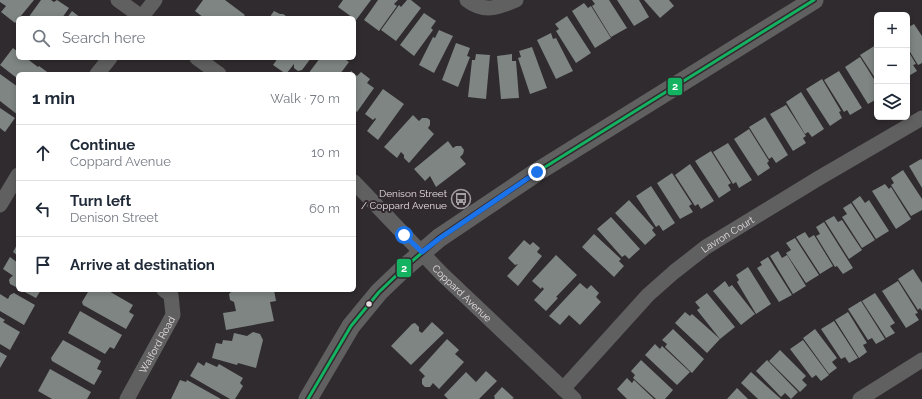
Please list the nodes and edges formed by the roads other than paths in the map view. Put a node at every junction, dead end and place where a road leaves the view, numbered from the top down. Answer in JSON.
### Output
{"nodes":[{"id":1,"x":118,"y":0,"type":"edge"},
{"id":2,"x":155,"y":0,"type":"edge"},
{"id":3,"x":467,"y":0,"type":"edge"},
{"id":4,"x":516,"y":0,"type":"edge"},
{"id":5,"x":814,"y":0,"type":"edge"},
{"id":6,"x":139,"y":16,"type":"edge"},
{"id":7,"x":143,"y":16,"type":"edge"},
{"id":8,"x":108,"y":60,"type":"edge"},
{"id":9,"x":200,"y":60,"type":"edge"},
{"id":10,"x":99,"y":72,"type":"edge"},
{"id":11,"x":216,"y":72,"type":"edge"},
{"id":12,"x":922,"y":118,"type":"edge"},
{"id":13,"x":16,"y":181,"type":"edge"},
{"id":14,"x":356,"y":184,"type":"edge"},
{"id":15,"x":0,"y":205,"type":"edge"},
{"id":16,"x":422,"y":252,"type":"junction"},
{"id":17,"x":167,"y":292,"type":"edge"},
{"id":18,"x":922,"y":360,"type":"edge"},
{"id":19,"x":563,"y":389,"type":"junction"},
{"id":20,"x":127,"y":399,"type":"edge"},
{"id":21,"x":308,"y":399,"type":"edge"},
{"id":22,"x":574,"y":399,"type":"edge"},
{"id":23,"x":860,"y":399,"type":"edge"}],
"edges":[{"from":1,"to":6,"type":"street"},
{"from":2,"to":7,"type":"street"},
{"from":3,"to":4,"type":"street"},
{"from":5,"to":16,"type":"street"},
{"from":8,"to":10,"type":"street"},
{"from":9,"to":11,"type":"street"},
{"from":12,"to":19,"type":"street","name":"Lavron Court"},
{"from":13,"to":15,"type":"street"},
{"from":14,"to":16,"type":"street","name":"Coppard Avenue"},
{"from":16,"to":19,"type":"street","name":"Coppard Avenue"},
{"from":16,"to":21,"type":"street"},
{"from":17,"to":20,"type":"street","name":"Walford Road"},
{"from":18,"to":23,"type":"street"},
{"from":19,"to":22,"type":"street","name":"Coppard Avenue"}]}
